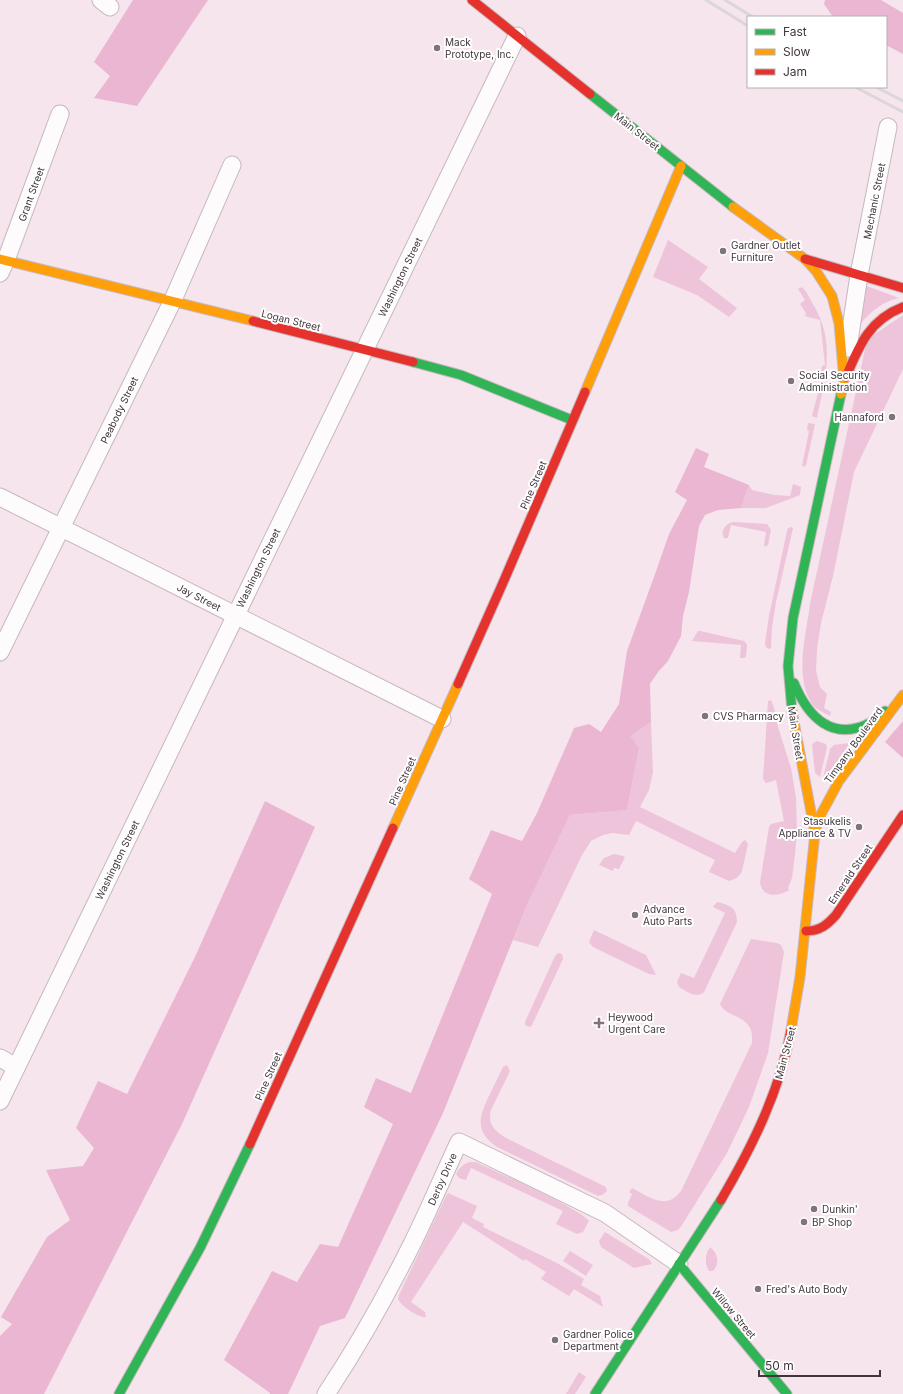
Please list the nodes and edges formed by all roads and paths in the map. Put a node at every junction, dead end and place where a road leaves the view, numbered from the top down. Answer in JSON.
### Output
{"nodes":[{"id":1,"x":472,"y":0,"type":"edge"},
{"id":2,"x":517,"y":36,"type":"junction"},
{"id":3,"x":60,"y":114,"type":"dead end"},
{"id":4,"x":888,"y":126,"type":"dead end"},
{"id":5,"x":232,"y":165,"type":"dead end"},
{"id":6,"x":681,"y":166,"type":"junction"},
{"id":7,"x":805,"y":259,"type":"junction"},
{"id":8,"x":2,"y":264,"type":"edge"},
{"id":9,"x":859,"y":275,"type":"junction"},
{"id":10,"x":903,"y":288,"type":"edge"},
{"id":11,"x":172,"y":302,"type":"junction"},
{"id":12,"x":903,"y":307,"type":"edge"},
{"id":13,"x":365,"y":349,"type":"junction"},
{"id":14,"x":844,"y":380,"type":"junction"},
{"id":15,"x":572,"y":420,"type":"junction"},
{"id":16,"x":0,"y":497,"type":"edge"},
{"id":17,"x":61,"y":528,"type":"junction"},
{"id":18,"x":236,"y":615,"type":"junction"},
{"id":19,"x":0,"y":652,"type":"edge"},
{"id":20,"x":788,"y":666,"type":"junction"},
{"id":21,"x":903,"y":694,"type":"edge"},
{"id":22,"x":442,"y":719,"type":"junction"},
{"id":23,"x":903,"y":816,"type":"edge"},
{"id":24,"x":815,"y":833,"type":"junction"},
{"id":25,"x":806,"y":931,"type":"junction"},
{"id":26,"x":0,"y":1058,"type":"edge"},
{"id":27,"x":16,"y":1067,"type":"junction"},
{"id":28,"x":0,"y":1100,"type":"edge"},
{"id":29,"x":679,"y":1264,"type":"junction"},
{"id":30,"x":119,"y":1394,"type":"edge"},
{"id":31,"x":326,"y":1394,"type":"edge"},
{"id":32,"x":596,"y":1394,"type":"edge"},
{"id":33,"x":787,"y":1394,"type":"edge"}],
"edges":[{"from":1,"to":2,"type":"street","name":"Main Street"},
{"from":2,"to":6,"type":"street","name":"Main Street"},
{"from":2,"to":13,"type":"street","name":"Washington Street"},
{"from":3,"to":8,"type":"street","name":"Grant Street"},
{"from":4,"to":9,"type":"street","name":"Mechanic Street"},
{"from":5,"to":11,"type":"street","name":"Peabody Street"},
{"from":6,"to":7,"type":"street","name":"Main Street"},
{"from":6,"to":15,"type":"street","name":"Pine Street"},
{"from":7,"to":9,"type":"street","name":"Main Street"},
{"from":7,"to":14,"type":"street","name":"Main Street"},
{"from":8,"to":11,"type":"street","name":"Logan Street"},
{"from":9,"to":10,"type":"street"},
{"from":9,"to":14,"type":"street","name":"Main Street"},
{"from":11,"to":13,"type":"street","name":"Logan Street"},
{"from":11,"to":17,"type":"street","name":"Peabody Street"},
{"from":12,"to":14,"type":"street"},
{"from":13,"to":15,"type":"street","name":"Logan Street"},
{"from":13,"to":18,"type":"street","name":"Washington Street"},
{"from":14,"to":20,"type":"street","name":"Main Street"},
{"from":15,"to":22,"type":"street","name":"Pine Street"},
{"from":16,"to":17,"type":"street","name":"Jay Street"},
{"from":17,"to":18,"type":"street","name":"Jay Street"},
{"from":17,"to":19,"type":"street","name":"Peabody Street"},
{"from":18,"to":22,"type":"street","name":"Jay Street"},
{"from":18,"to":27,"type":"street","name":"Washington Street"},
{"from":20,"to":21,"type":"street","name":"Main Street"},
{"from":20,"to":24,"type":"street","name":"Main Street"},
{"from":21,"to":24,"type":"street","name":"Timpany Boulevard"},
{"from":22,"to":30,"type":"street","name":"Pine Street"},
{"from":23,"to":25,"type":"street","name":"Emerald Street"},
{"from":24,"to":25,"type":"street","name":"Main Street"},
{"from":25,"to":29,"type":"street","name":"Main Street"},
{"from":26,"to":27,"type":"street"},
{"from":27,"to":28,"type":"street","name":"Washington Street"},
{"from":29,"to":31,"type":"street","name":"Derby Drive"},
{"from":29,"to":32,"type":"street","name":"Main Street"},
{"from":29,"to":33,"type":"street","name":"Willow Street"}]}
